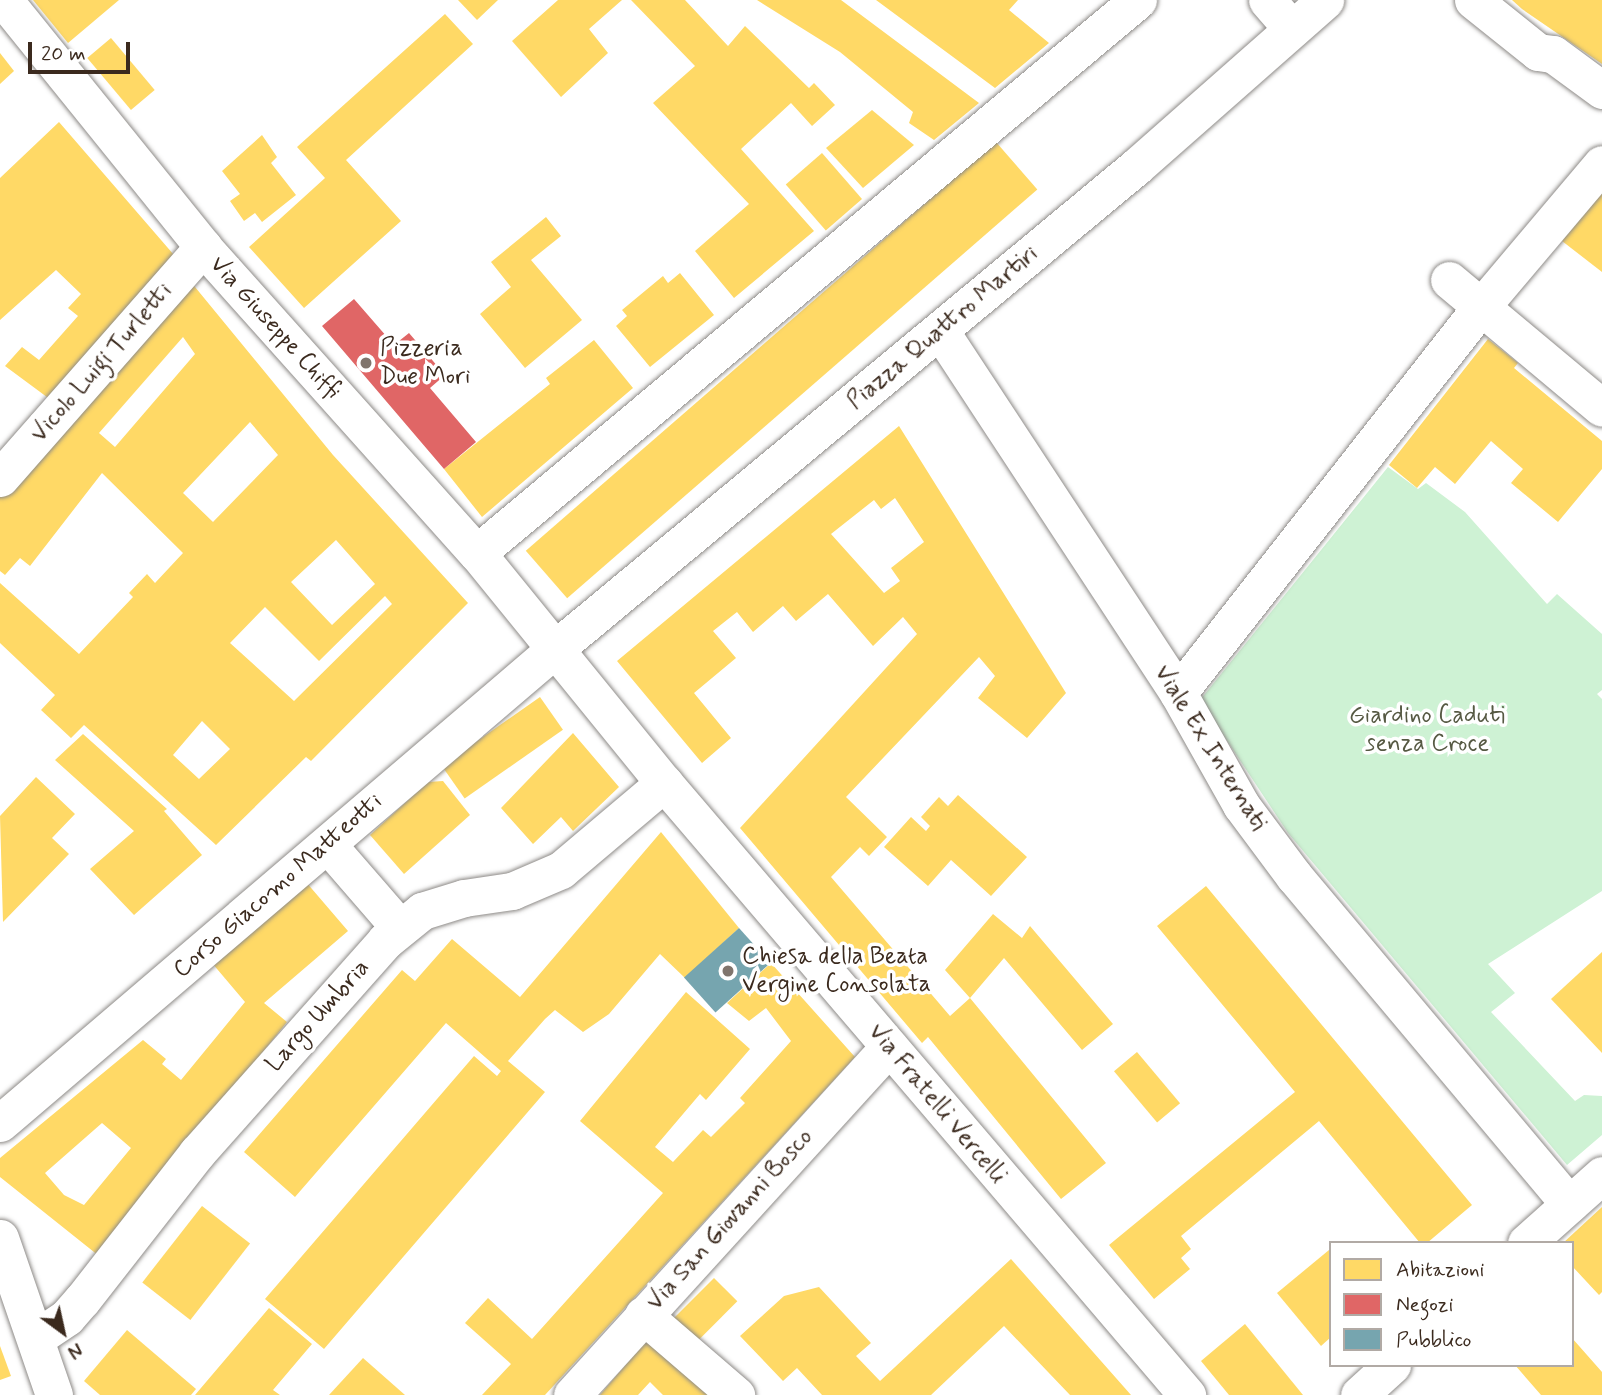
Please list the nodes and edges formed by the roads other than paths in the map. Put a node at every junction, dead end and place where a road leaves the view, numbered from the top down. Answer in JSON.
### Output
{"nodes":[{"id":1,"x":4,"y":0,"type":"edge"},
{"id":2,"x":1139,"y":0,"type":"edge"},
{"id":3,"x":1267,"y":0,"type":"edge"},
{"id":4,"x":1325,"y":0,"type":"edge"},
{"id":5,"x":1473,"y":0,"type":"edge"},
{"id":6,"x":1292,"y":29,"type":"junction"},
{"id":7,"x":1602,"y":90,"type":"edge"},
{"id":8,"x":1602,"y":164,"type":"edge"},
{"id":9,"x":203,"y":247,"type":"junction"},
{"id":10,"x":1449,"y":280,"type":"dead end"},
{"id":11,"x":1480,"y":307,"type":"junction"},
{"id":12,"x":941,"y":332,"type":"junction"},
{"id":13,"x":1602,"y":408,"type":"edge"},
{"id":14,"x":0,"y":478,"type":"edge"},
{"id":15,"x":477,"y":553,"type":"junction"},
{"id":16,"x":555,"y":649,"type":"junction"},
{"id":17,"x":1178,"y":693,"type":"junction"},
{"id":18,"x":664,"y":783,"type":"junction"},
{"id":19,"x":328,"y":845,"type":"junction"},
{"id":20,"x":400,"y":928,"type":"junction"},
{"id":21,"x":889,"y":1047,"type":"junction"},
{"id":22,"x":0,"y":1123,"type":"edge"},
{"id":23,"x":1602,"y":1175,"type":"edge"},
{"id":24,"x":1569,"y":1204,"type":"junction"},
{"id":25,"x":0,"y":1238,"type":"edge"},
{"id":26,"x":1528,"y":1241,"type":"edge"},
{"id":27,"x":643,"y":1315,"type":"junction"},
{"id":28,"x":36,"y":1338,"type":"junction"},
{"id":29,"x":1390,"y":1367,"type":"edge"},
{"id":30,"x":54,"y":1395,"type":"edge"},
{"id":31,"x":572,"y":1395,"type":"edge"},
{"id":32,"x":736,"y":1395,"type":"edge"},
{"id":33,"x":1187,"y":1395,"type":"edge"},
{"id":34,"x":1359,"y":1395,"type":"edge"}],
"edges":[{"from":1,"to":9,"type":"street","name":"Via Giuseppe Chiffi"},
{"from":2,"to":15,"type":"street"},
{"from":3,"to":6,"type":"street"},
{"from":4,"to":6,"type":"street","name":"Piazza Quattro Martiri"},
{"from":5,"to":7,"type":"street"},
{"from":6,"to":12,"type":"street","name":"Piazza Quattro Martiri"},
{"from":8,"to":11,"type":"street"},
{"from":9,"to":14,"type":"street","name":"Vicolo Luigi Turletti"},
{"from":9,"to":15,"type":"street","name":"Via Giuseppe Chiffi"},
{"from":10,"to":11,"type":"street"},
{"from":11,"to":13,"type":"street"},
{"from":11,"to":17,"type":"street"},
{"from":12,"to":16,"type":"street","name":"Piazza Quattro Martiri"},
{"from":12,"to":17,"type":"street","name":"Viale Ex Internati"},
{"from":15,"to":16,"type":"street","name":"Via Giuseppe Chiffi"},
{"from":16,"to":18,"type":"street","name":"Via Fratelli Vercelli"},
{"from":16,"to":19,"type":"street","name":"Corso Giacomo Matteotti"},
{"from":17,"to":24,"type":"street","name":"Viale Ex Internati"},
{"from":18,"to":20,"type":"street","name":"Largo Umbria"},
{"from":18,"to":21,"type":"street","name":"Via Fratelli Vercelli"},
{"from":19,"to":20,"type":"street"},
{"from":19,"to":22,"type":"street","name":"Corso Giacomo Matteotti"},
{"from":20,"to":28,"type":"street","name":"Largo Umbria"},
{"from":21,"to":27,"type":"street","name":"Via San Giovanni Bosco"},
{"from":21,"to":33,"type":"street","name":"Via Fratelli Vercelli"},
{"from":23,"to":24,"type":"street"},
{"from":24,"to":26,"type":"street"},
{"from":25,"to":28,"type":"street"},
{"from":27,"to":31,"type":"street","name":"Via San Giovanni Bosco"},
{"from":27,"to":32,"type":"street"},
{"from":28,"to":30,"type":"street"},
{"from":29,"to":34,"type":"street"}]}
